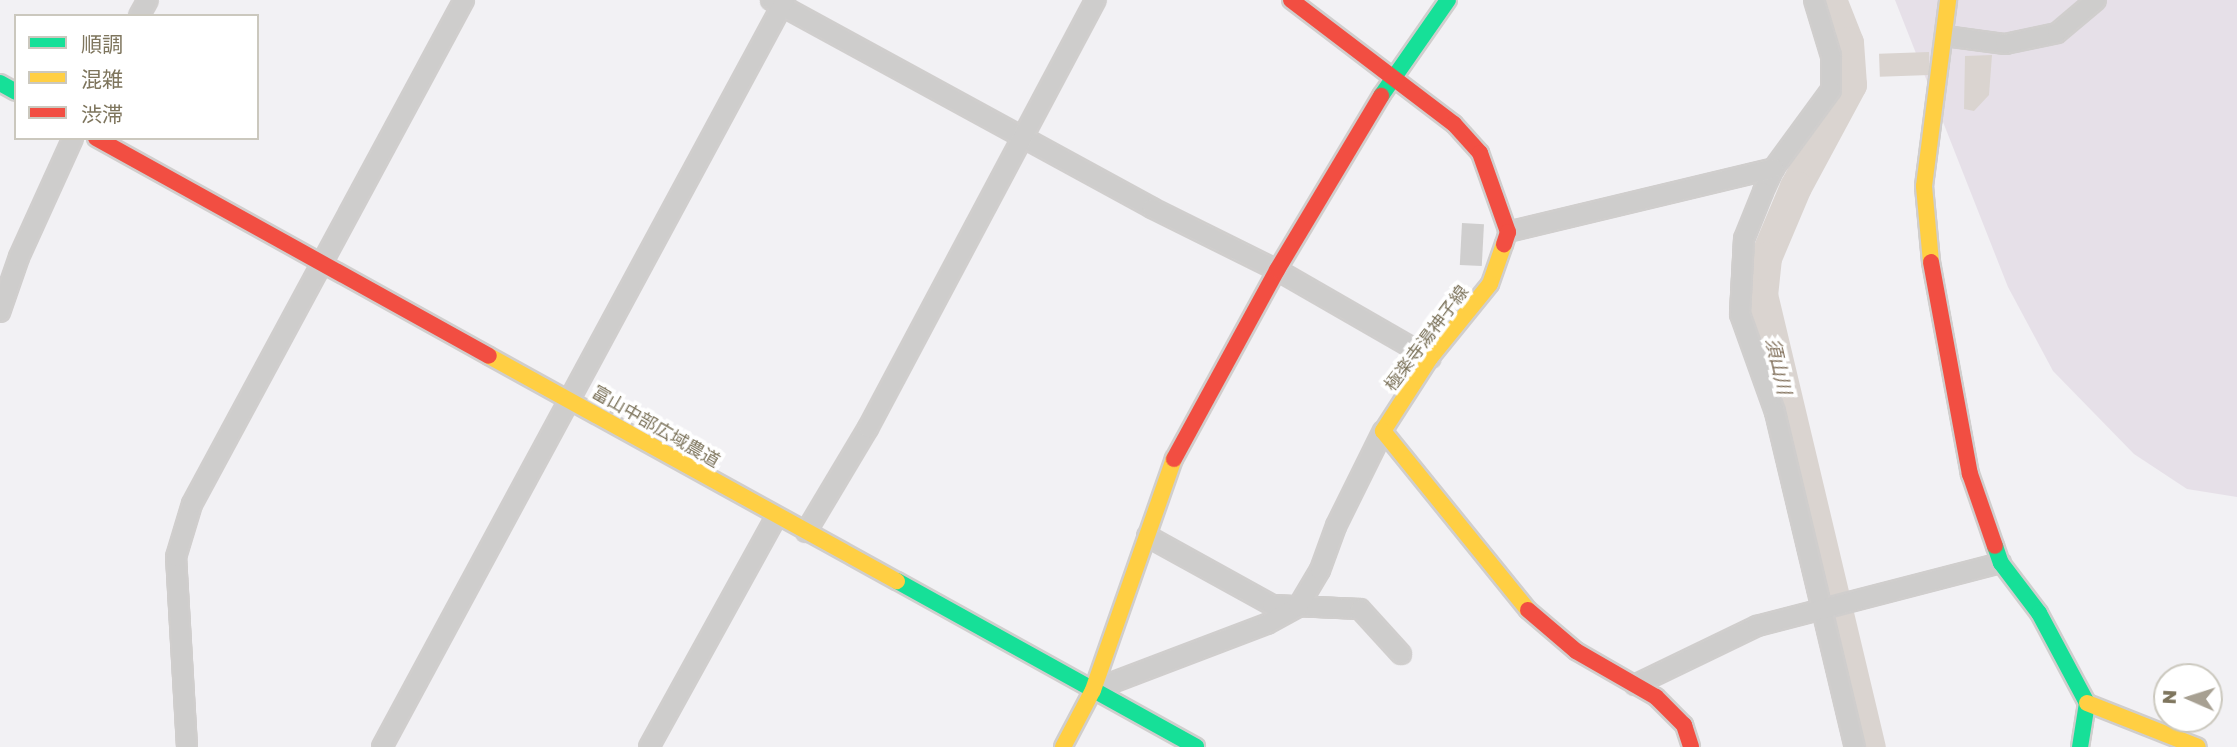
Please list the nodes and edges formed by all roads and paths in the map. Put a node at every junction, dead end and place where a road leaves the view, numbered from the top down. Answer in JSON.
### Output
{"nodes":[{"id":1,"x":464,"y":0,"type":"edge"},
{"id":2,"x":1096,"y":0,"type":"edge"},
{"id":3,"x":1291,"y":0,"type":"edge"},
{"id":4,"x":1448,"y":0,"type":"edge"},
{"id":5,"x":1814,"y":0,"type":"edge"},
{"id":6,"x":1948,"y":0,"type":"edge"},
{"id":7,"x":2096,"y":0,"type":"edge"},
{"id":8,"x":780,"y":2,"type":"edge"},
{"id":9,"x":1945,"y":36,"type":"junction"},
{"id":10,"x":1391,"y":79,"type":"junction"},
{"id":11,"x":1023,"y":133,"type":"junction"},
{"id":12,"x":73,"y":140,"type":"edge"},
{"id":13,"x":99,"y":140,"type":"edge"},
{"id":14,"x":1774,"y":168,"type":"junction"},
{"id":15,"x":1508,"y":232,"type":"junction"},
{"id":16,"x":325,"y":263,"type":"junction"},
{"id":17,"x":1277,"y":270,"type":"junction"},
{"id":18,"x":0,"y":312,"type":"edge"},
{"id":19,"x":1430,"y":358,"type":"junction"},
{"id":20,"x":569,"y":399,"type":"junction"},
{"id":21,"x":1383,"y":431,"type":"junction"},
{"id":22,"x":776,"y":517,"type":"junction"},
{"id":23,"x":806,"y":532,"type":"junction"},
{"id":24,"x":1147,"y":536,"type":"junction"},
{"id":25,"x":2001,"y":563,"type":"junction"},
{"id":26,"x":1298,"y":607,"type":"junction"},
{"id":27,"x":1819,"y":608,"type":"junction"},
{"id":28,"x":1401,"y":654,"type":"dead end"},
{"id":29,"x":1635,"y":684,"type":"junction"},
{"id":30,"x":1093,"y":690,"type":"junction"},
{"id":31,"x":2087,"y":702,"type":"junction"},
{"id":32,"x":187,"y":747,"type":"edge"},
{"id":33,"x":382,"y":747,"type":"edge"},
{"id":34,"x":649,"y":747,"type":"edge"},
{"id":35,"x":1063,"y":747,"type":"edge"},
{"id":36,"x":1196,"y":747,"type":"edge"},
{"id":37,"x":1691,"y":747,"type":"edge"},
{"id":38,"x":1855,"y":747,"type":"edge"},
{"id":39,"x":2080,"y":747,"type":"edge"},
{"id":40,"x":2198,"y":747,"type":"edge"}],
"edges":[{"from":1,"to":16,"type":"street"},
{"from":2,"to":11,"type":"street"},
{"from":3,"to":10,"type":"street"},
{"from":4,"to":10,"type":"street"},
{"from":5,"to":14,"type":"street"},
{"from":6,"to":9,"type":"street"},
{"from":7,"to":9,"type":"street"},
{"from":8,"to":11,"type":"street"},
{"from":8,"to":20,"type":"street"},
{"from":9,"to":25,"type":"street"},
{"from":10,"to":15,"type":"street"},
{"from":10,"to":17,"type":"street"},
{"from":11,"to":17,"type":"street"},
{"from":11,"to":23,"type":"street"},
{"from":12,"to":18,"type":"street"},
{"from":13,"to":16,"type":"street","name":"富山中部広域農道"},
{"from":14,"to":15,"type":"street"},
{"from":14,"to":27,"type":"street"},
{"from":15,"to":19,"type":"street","name":"極楽寺湯神子線"},
{"from":16,"to":20,"type":"street","name":"富山中部広域農道"},
{"from":16,"to":32,"type":"street"},
{"from":17,"to":19,"type":"street"},
{"from":17,"to":24,"type":"street"},
{"from":19,"to":21,"type":"street","name":"極楽寺湯神子線"},
{"from":20,"to":22,"type":"street","name":"富山中部広域農道"},
{"from":20,"to":33,"type":"street"},
{"from":21,"to":26,"type":"street"},
{"from":21,"to":29,"type":"street"},
{"from":22,"to":23,"type":"street","name":"富山中部広域農道"},
{"from":22,"to":34,"type":"street"},
{"from":23,"to":30,"type":"street","name":"富山中部広域農道"},
{"from":24,"to":26,"type":"street"},
{"from":24,"to":30,"type":"street"},
{"from":25,"to":27,"type":"street"},
{"from":25,"to":31,"type":"street"},
{"from":26,"to":28,"type":"street"},
{"from":26,"to":30,"type":"street"},
{"from":27,"to":29,"type":"street"},
{"from":27,"to":38,"type":"street"},
{"from":29,"to":37,"type":"street"},
{"from":30,"to":35,"type":"street"},
{"from":30,"to":36,"type":"street","name":"富山中部広域農道"},
{"from":31,"to":39,"type":"street"},
{"from":31,"to":40,"type":"street"}]}
